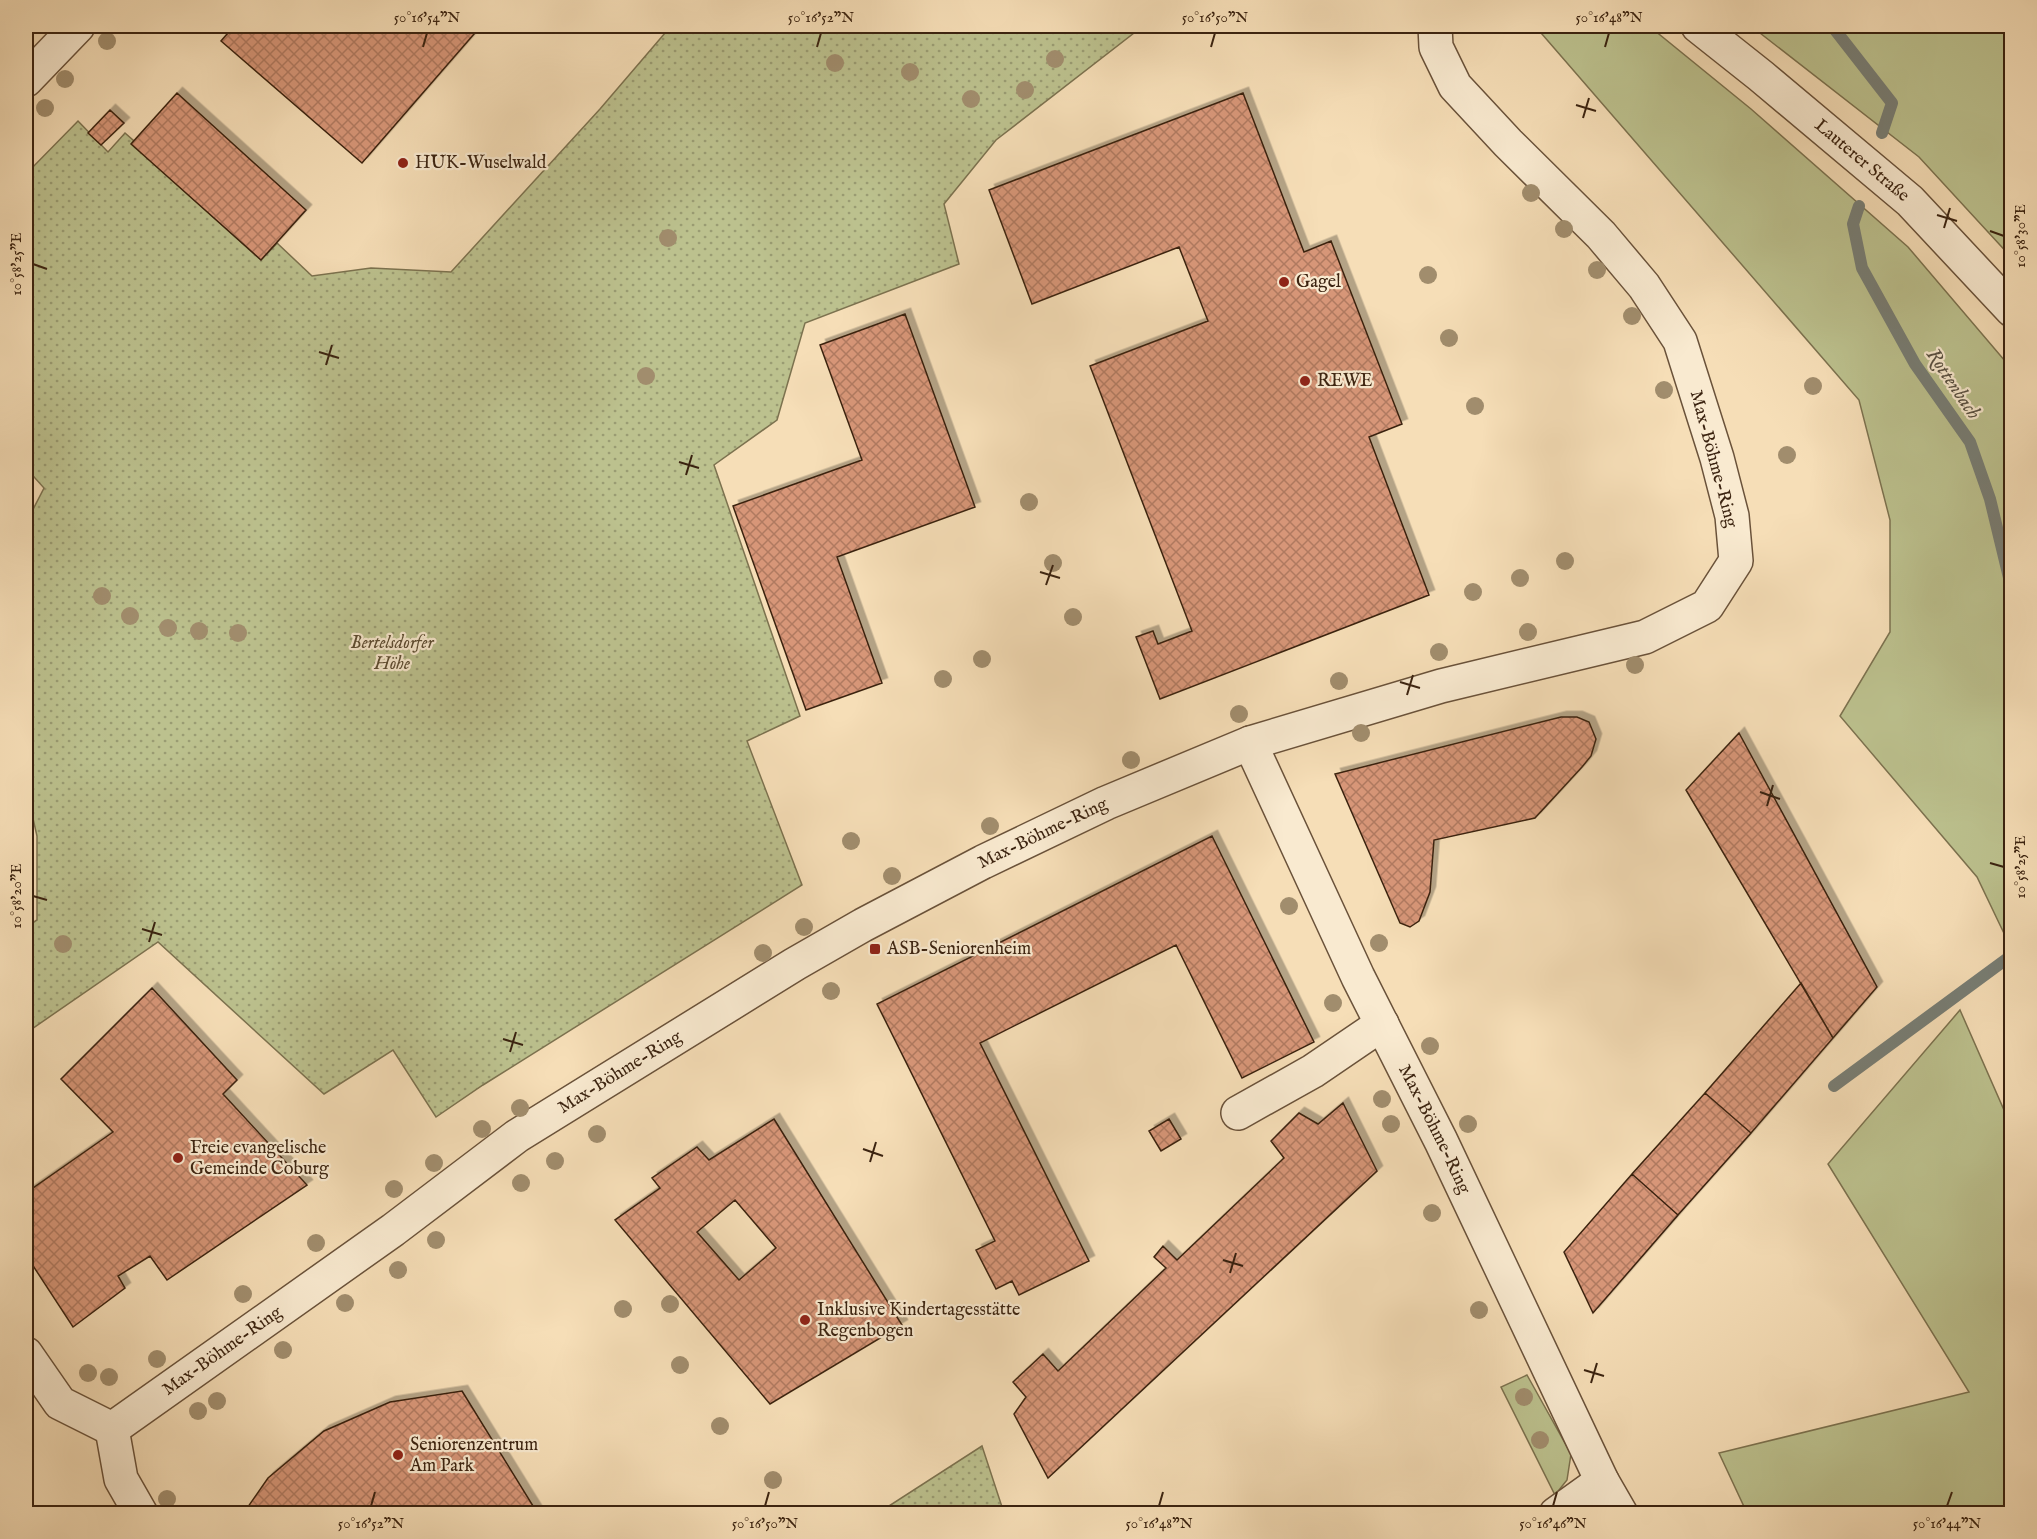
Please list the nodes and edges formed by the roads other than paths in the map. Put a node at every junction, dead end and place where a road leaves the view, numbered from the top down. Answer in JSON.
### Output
{"nodes":[{"id":1,"x":78,"y":26,"type":"edge"},
{"id":2,"x":1435,"y":26,"type":"edge"},
{"id":3,"x":1698,"y":26,"type":"edge"},
{"id":4,"x":26,"y":80,"type":"edge"},
{"id":5,"x":2012,"y":310,"type":"edge"},
{"id":6,"x":1250,"y":743,"type":"junction"},
{"id":7,"x":1382,"y":1024,"type":"junction"},
{"id":8,"x":1238,"y":1113,"type":"dead end"},
{"id":9,"x":26,"y":1354,"type":"edge"},
{"id":10,"x":112,"y":1429,"type":"junction"},
{"id":11,"x":1602,"y":1481,"type":"junction"},
{"id":12,"x":141,"y":1514,"type":"edge"},
{"id":13,"x":1556,"y":1514,"type":"edge"},
{"id":14,"x":1622,"y":1514,"type":"edge"}],
"edges":[{"from":1,"to":4,"type":"street"},
{"from":2,"to":6,"type":"street","name":"Max-Böhme-Ring"},
{"from":3,"to":5,"type":"street","name":"Lauterer Straße"},
{"from":6,"to":7,"type":"street","name":"Max-Böhme-Ring"},
{"from":6,"to":10,"type":"street","name":"Max-Böhme-Ring"},
{"from":7,"to":8,"type":"street"},
{"from":7,"to":11,"type":"street","name":"Max-Böhme-Ring"},
{"from":9,"to":10,"type":"street"},
{"from":10,"to":12,"type":"street"},
{"from":11,"to":13,"type":"street"},
{"from":11,"to":14,"type":"street","name":"Max-Böhme-Ring"}]}
